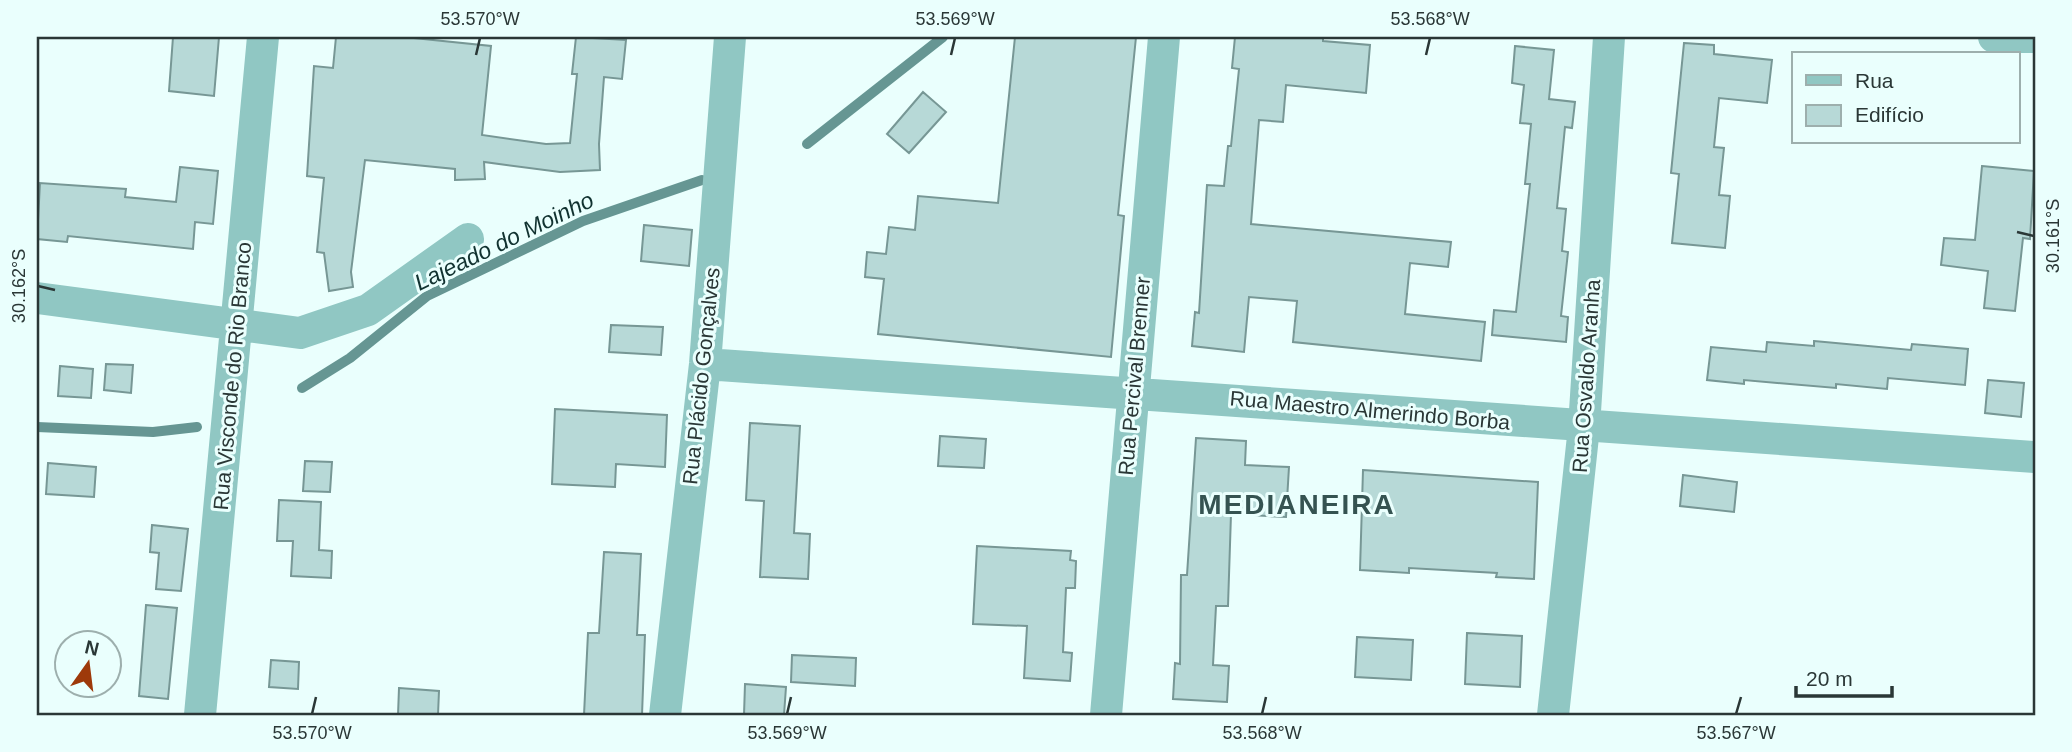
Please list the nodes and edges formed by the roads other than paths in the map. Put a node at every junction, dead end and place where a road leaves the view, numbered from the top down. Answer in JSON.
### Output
{"nodes":[{"id":1,"x":263,"y":37,"type":"edge"},
{"id":2,"x":730,"y":37,"type":"edge"},
{"id":3,"x":1164,"y":37,"type":"edge"},
{"id":4,"x":1609,"y":37,"type":"edge"},
{"id":5,"x":1994,"y":37,"type":"edge"},
{"id":6,"x":2035,"y":37,"type":"edge"},
{"id":7,"x":468,"y":239,"type":"dead end"},
{"id":8,"x":37,"y":298,"type":"edge"},
{"id":9,"x":237,"y":323,"type":"junction"},
{"id":10,"x":705,"y":364,"type":"junction"},
{"id":11,"x":1132,"y":391,"type":"junction"},
{"id":12,"x":1584,"y":427,"type":"junction"},
{"id":13,"x":2035,"y":457,"type":"edge"},
{"id":14,"x":200,"y":715,"type":"edge"},
{"id":15,"x":666,"y":715,"type":"edge"},
{"id":16,"x":1105,"y":715,"type":"edge"},
{"id":17,"x":1553,"y":715,"type":"edge"}],
"edges":[{"from":1,"to":9,"type":"street","name":"Rua Visconde do Rio Branco"},
{"from":2,"to":10,"type":"street","name":"Rua Plácido Gonçalves"},
{"from":3,"to":11,"type":"street","name":"Rua Percival Brenner"},
{"from":4,"to":12,"type":"street","name":"Rua Osvaldo Aranha"},
{"from":5,"to":6,"type":"street"},
{"from":7,"to":9,"type":"street"},
{"from":8,"to":9,"type":"street"},
{"from":9,"to":14,"type":"street","name":"Rua Visconde do Rio Branco"},
{"from":10,"to":11,"type":"street","name":"Rua Maestro Almerindo Borba"},
{"from":10,"to":15,"type":"street","name":"Rua Plácido Gonçalves"},
{"from":11,"to":12,"type":"street","name":"Rua Maestro Almerindo Borba"},
{"from":11,"to":16,"type":"street","name":"Rua Percival Brenner"},
{"from":12,"to":13,"type":"street","name":"Rua Maestro Almerindo Borba"},
{"from":12,"to":17,"type":"street","name":"Rua Osvaldo Aranha"}]}
